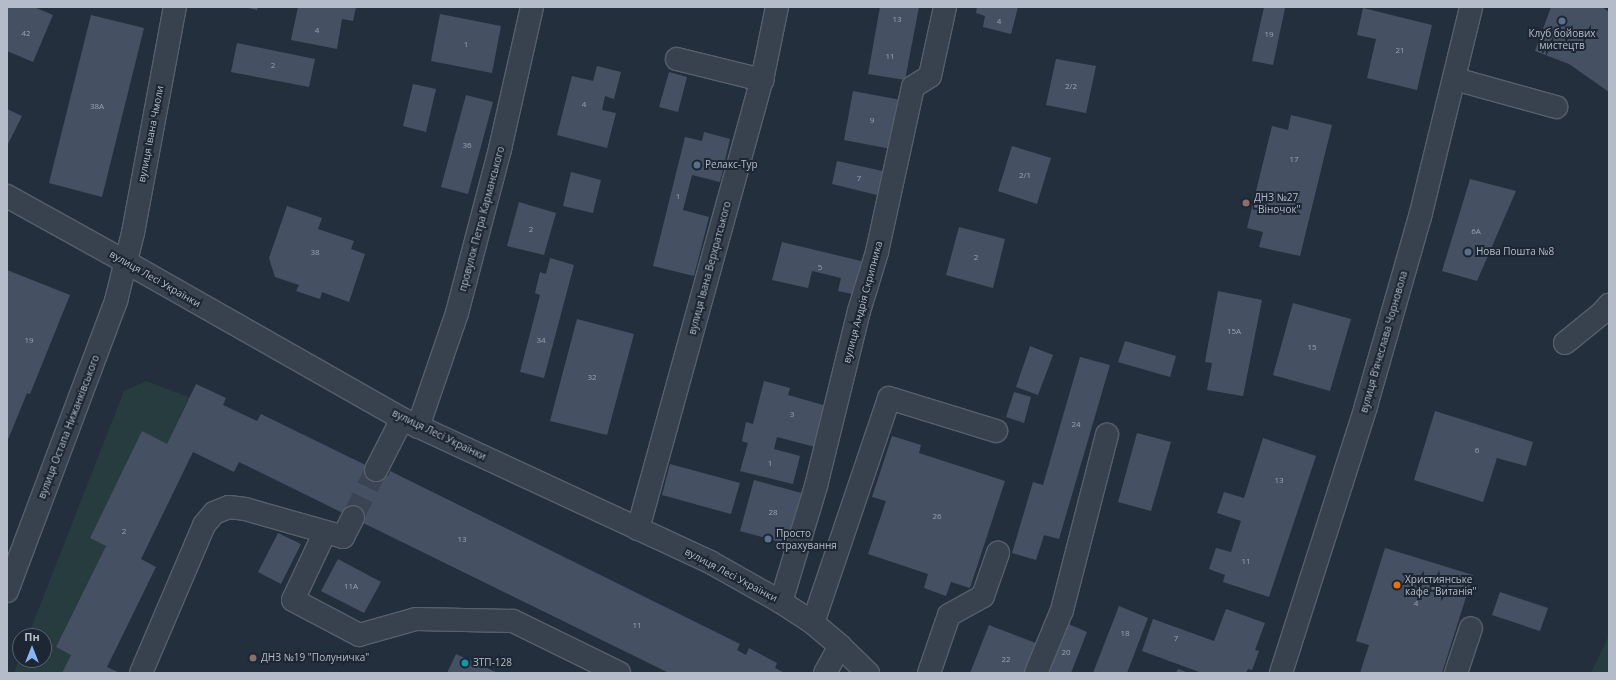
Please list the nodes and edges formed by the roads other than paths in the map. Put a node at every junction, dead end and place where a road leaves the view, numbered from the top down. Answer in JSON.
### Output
{"nodes":[{"id":1,"x":175,"y":7,"type":"edge"},
{"id":2,"x":532,"y":7,"type":"edge"},
{"id":3,"x":777,"y":7,"type":"edge"},
{"id":4,"x":945,"y":7,"type":"edge"},
{"id":5,"x":1471,"y":7,"type":"edge"},
{"id":6,"x":677,"y":59,"type":"dead end"},
{"id":7,"x":1455,"y":78,"type":"junction"},
{"id":8,"x":762,"y":80,"type":"junction"},
{"id":9,"x":1556,"y":107,"type":"dead end"},
{"id":10,"x":7,"y":196,"type":"edge"},
{"id":11,"x":126,"y":262,"type":"junction"},
{"id":12,"x":1609,"y":305,"type":"edge"},
{"id":13,"x":1565,"y":343,"type":"dead end"},
{"id":14,"x":410,"y":423,"type":"junction"},
{"id":15,"x":996,"y":431,"type":"dead end"},
{"id":16,"x":1107,"y":435,"type":"dead end"},
{"id":17,"x":376,"y":470,"type":"tunnel mouth"},
{"id":18,"x":353,"y":517,"type":"tunnel mouth"},
{"id":19,"x":638,"y":529,"type":"junction"},
{"id":20,"x":325,"y":532,"type":"junction"},
{"id":21,"x":998,"y":553,"type":"dead end"},
{"id":22,"x":7,"y":591,"type":"edge"},
{"id":23,"x":781,"y":602,"type":"junction"},
{"id":24,"x":813,"y":623,"type":"junction"},
{"id":25,"x":1471,"y":628,"type":"dead end"},
{"id":26,"x":840,"y":646,"type":"junction"},
{"id":27,"x":141,"y":673,"type":"edge"},
{"id":28,"x":619,"y":673,"type":"edge"},
{"id":29,"x":824,"y":673,"type":"edge"},
{"id":30,"x":868,"y":673,"type":"edge"},
{"id":31,"x":929,"y":673,"type":"edge"},
{"id":32,"x":1036,"y":673,"type":"edge"},
{"id":33,"x":1281,"y":673,"type":"edge"},
{"id":34,"x":1456,"y":673,"type":"edge"}],
"edges":[{"from":1,"to":11,"type":"street","name":"вулиця Івана Чмоли"},
{"from":2,"to":14,"type":"street","name":"провулок Петра Карманського"},
{"from":3,"to":8,"type":"street","name":"вулиця Івана Верхратського"},
{"from":4,"to":23,"type":"street","name":"вулиця Андрія Скрипника"},
{"from":5,"to":7,"type":"street","name":"вулиця Вʼячеслава Чорновола"},
{"from":6,"to":8,"type":"street"},
{"from":7,"to":9,"type":"street"},
{"from":7,"to":33,"type":"street","name":"вулиця Вʼячеслава Чорновола"},
{"from":8,"to":19,"type":"street","name":"вулиця Івана Верхратського"},
{"from":10,"to":11,"type":"street","name":"вулиця Лесі Українки"},
{"from":11,"to":14,"type":"street","name":"вулиця Лесі Українки"},
{"from":11,"to":22,"type":"street","name":"вулиця Остапа Нижанківського"},
{"from":12,"to":13,"type":"street"},
{"from":14,"to":17,"type":"street","name":"провулок Петра Карманського"},
{"from":14,"to":19,"type":"street","name":"вулиця Лесі Українки"},
{"from":15,"to":24,"type":"street"},
{"from":16,"to":32,"type":"street"},
{"from":18,"to":20,"type":"street"},
{"from":19,"to":23,"type":"street","name":"вулиця Лесі Українки"},
{"from":20,"to":27,"type":"street"},
{"from":20,"to":28,"type":"street"},
{"from":21,"to":31,"type":"street"},
{"from":23,"to":24,"type":"street","name":"вулиця Лесі Українки"},
{"from":24,"to":26,"type":"street","name":"вулиця Лесі Українки"},
{"from":25,"to":34,"type":"street"},
{"from":26,"to":29,"type":"street"},
{"from":26,"to":30,"type":"street","name":"вулиця Лесі Українки"}]}
